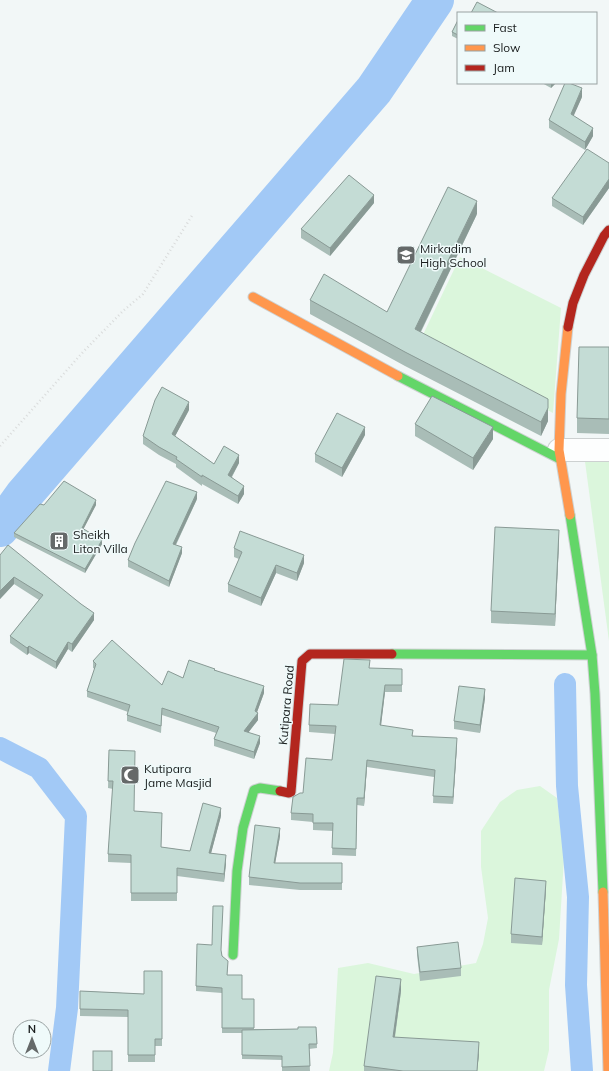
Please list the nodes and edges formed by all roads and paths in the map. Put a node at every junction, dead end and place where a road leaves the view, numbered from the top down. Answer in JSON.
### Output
{"nodes":[{"id":1,"x":193,"y":214,"type":"dead end"},
{"id":2,"x":609,"y":230,"type":"edge"},
{"id":3,"x":253,"y":297,"type":"dead end"},
{"id":4,"x":0,"y":446,"type":"edge"},
{"id":5,"x":609,"y":450,"type":"edge"},
{"id":6,"x":559,"y":455,"type":"junction"},
{"id":7,"x":592,"y":656,"type":"junction"},
{"id":8,"x":602,"y":694,"type":"edge"},
{"id":9,"x":606,"y":882,"type":"edge"},
{"id":10,"x":233,"y":955,"type":"dead end"},
{"id":11,"x":608,"y":1071,"type":"edge"}],
"edges":[{"from":1,"to":4,"type":"path"},
{"from":2,"to":6,"type":"street"},
{"from":3,"to":6,"type":"street"},
{"from":5,"to":6,"type":"street"},
{"from":6,"to":7,"type":"street"},
{"from":7,"to":8,"type":"street"},
{"from":7,"to":10,"type":"street","name":"Kutipara Road"},
{"from":8,"to":9,"type":"street"},
{"from":9,"to":11,"type":"street"}]}
